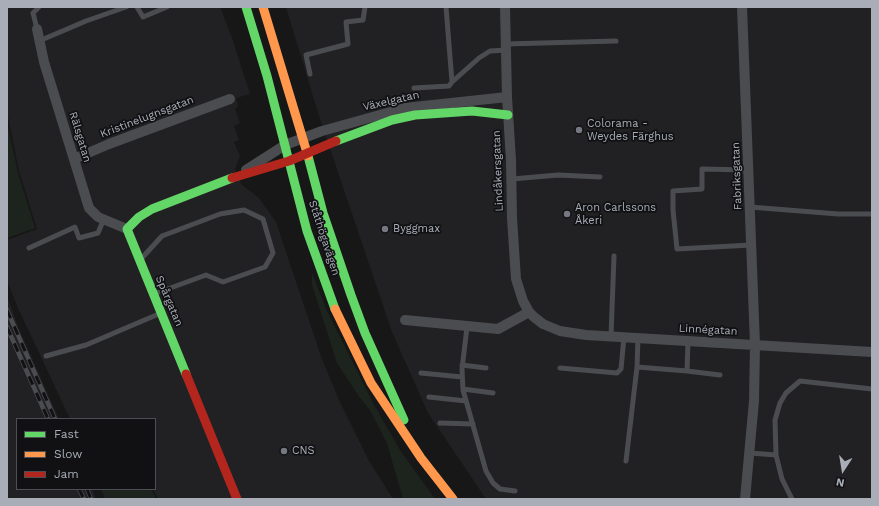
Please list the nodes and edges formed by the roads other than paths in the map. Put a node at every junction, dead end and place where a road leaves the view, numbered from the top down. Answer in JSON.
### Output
{"nodes":[{"id":1,"x":31,"y":7,"type":"edge"},
{"id":2,"x":39,"y":7,"type":"edge"},
{"id":3,"x":126,"y":7,"type":"edge"},
{"id":4,"x":137,"y":7,"type":"edge"},
{"id":5,"x":166,"y":7,"type":"edge"},
{"id":6,"x":246,"y":7,"type":"edge"},
{"id":7,"x":263,"y":7,"type":"edge"},
{"id":8,"x":364,"y":7,"type":"edge"},
{"id":9,"x":446,"y":7,"type":"edge"},
{"id":10,"x":505,"y":7,"type":"edge"},
{"id":11,"x":742,"y":7,"type":"edge"},
{"id":12,"x":33,"y":13,"type":"junction"},
{"id":13,"x":37,"y":29,"type":"joint"},
{"id":14,"x":39,"y":41,"type":"junction"},
{"id":15,"x":616,"y":41,"type":"dead end"},
{"id":16,"x":506,"y":47,"type":"junction"},
{"id":17,"x":310,"y":74,"type":"dead end"},
{"id":18,"x":452,"y":82,"type":"junction"},
{"id":19,"x":414,"y":88,"type":"dead end"},
{"id":20,"x":507,"y":97,"type":"junction"},
{"id":21,"x":230,"y":99,"type":"dead end"},
{"id":22,"x":508,"y":115,"type":"junction"},
{"id":23,"x":303,"y":138,"type":"junction"},
{"id":24,"x":285,"y":145,"type":"junction"},
{"id":25,"x":307,"y":154,"type":"junction"},
{"id":26,"x":74,"y":159,"type":"junction"},
{"id":27,"x":289,"y":162,"type":"junction"},
{"id":28,"x":748,"y":170,"type":"junction"},
{"id":29,"x":240,"y":175,"type":"junction"},
{"id":30,"x":600,"y":177,"type":"dead end"},
{"id":31,"x":512,"y":179,"type":"junction"},
{"id":32,"x":750,"y":206,"type":"junction"},
{"id":33,"x":872,"y":214,"type":"edge"},
{"id":34,"x":103,"y":220,"type":"junction"},
{"id":35,"x":127,"y":229,"type":"junction"},
{"id":36,"x":752,"y":245,"type":"junction"},
{"id":37,"x":29,"y":248,"type":"dead end"},
{"id":38,"x":614,"y":256,"type":"dead end"},
{"id":39,"x":139,"y":261,"type":"junction"},
{"id":40,"x":153,"y":294,"type":"junction"},
{"id":41,"x":161,"y":312,"type":"junction"},
{"id":42,"x":529,"y":312,"type":"junction"},
{"id":43,"x":405,"y":320,"type":"dead end"},
{"id":44,"x":543,"y":324,"type":"joint"},
{"id":45,"x":467,"y":327,"type":"junction"},
{"id":46,"x":611,"y":336,"type":"junction"},
{"id":47,"x":624,"y":337,"type":"junction"},
{"id":48,"x":638,"y":338,"type":"junction"},
{"id":49,"x":688,"y":341,"type":"junction"},
{"id":50,"x":755,"y":345,"type":"junction"},
{"id":51,"x":872,"y":352,"type":"edge"},
{"id":52,"x":46,"y":356,"type":"dead end"},
{"id":53,"x":462,"y":365,"type":"junction"},
{"id":54,"x":636,"y":367,"type":"junction"},
{"id":55,"x":486,"y":368,"type":"dead end"},
{"id":56,"x":560,"y":368,"type":"dead end"},
{"id":57,"x":687,"y":371,"type":"junction"},
{"id":58,"x":421,"y":373,"type":"dead end"},
{"id":59,"x":720,"y":375,"type":"dead end"},
{"id":60,"x":462,"y":377,"type":"junction"},
{"id":61,"x":463,"y":388,"type":"junction"},
{"id":62,"x":872,"y":389,"type":"edge"},
{"id":63,"x":493,"y":393,"type":"dead end"},
{"id":64,"x":429,"y":397,"type":"dead end"},
{"id":65,"x":466,"y":401,"type":"junction"},
{"id":66,"x":440,"y":423,"type":"dead end"},
{"id":67,"x":473,"y":424,"type":"junction"},
{"id":68,"x":750,"y":453,"type":"junction"},
{"id":69,"x":776,"y":455,"type":"junction"},
{"id":70,"x":421,"y":458,"type":"junction"},
{"id":71,"x":626,"y":461,"type":"dead end"},
{"id":72,"x":516,"y":491,"type":"dead end"},
{"id":73,"x":237,"y":499,"type":"edge"},
{"id":74,"x":453,"y":499,"type":"edge"},
{"id":75,"x":745,"y":499,"type":"edge"},
{"id":76,"x":792,"y":499,"type":"edge"}],
"edges":[{"from":1,"to":12,"type":"lane"},
{"from":2,"to":12,"type":"lane"},
{"from":3,"to":14,"type":"lane"},
{"from":4,"to":5,"type":"lane"},
{"from":6,"to":24,"type":"main road","name":"Ståthögavägen"},
{"from":7,"to":23,"type":"main road","name":"Ståthögavägen"},
{"from":8,"to":17,"type":"lane"},
{"from":9,"to":18,"type":"lane"},
{"from":10,"to":16,"type":"street","name":"Lindåkersgatan"},
{"from":11,"to":28,"type":"street","name":"Fabriksgatan"},
{"from":12,"to":13,"type":"lane"},
{"from":13,"to":14,"type":"street","name":"Rälsgatan"},
{"from":14,"to":26,"type":"street","name":"Rälsgatan"},
{"from":15,"to":16,"type":"lane"},
{"from":16,"to":18,"type":"lane"},
{"from":16,"to":20,"type":"street","name":"Lindåkersgatan"},
{"from":18,"to":19,"type":"lane"},
{"from":20,"to":22,"type":"street","name":"Lindåkersgatan"},
{"from":20,"to":23,"type":"street","name":"Växelgatan"},
{"from":21,"to":26,"type":"street","name":"Kristinelugnsgatan"},
{"from":22,"to":25,"type":"main road","name":"Växelgatan"},
{"from":22,"to":31,"type":"street","name":"Lindåkersgatan"},
{"from":23,"to":24,"type":"street","name":"Växelgatan"},
{"from":23,"to":25,"type":"main road","name":"Ståthögavägen"},
{"from":24,"to":27,"type":"main road","name":"Ståthögavägen"},
{"from":24,"to":29,"type":"street"},
{"from":25,"to":27,"type":"main road"},
{"from":25,"to":70,"type":"main road","name":"Ståthögavägen"},
{"from":26,"to":34,"type":"street","name":"Rälsgatan"},
{"from":27,"to":29,"type":"main road"},
{"from":27,"to":70,"type":"main road","name":"Ståthögavägen"},
{"from":28,"to":32,"type":"street","name":"Fabriksgatan"},
{"from":28,"to":36,"type":"lane"},
{"from":29,"to":35,"type":"main road"},
{"from":30,"to":31,"type":"lane"},
{"from":31,"to":42,"type":"street","name":"Lindåkersgatan"},
{"from":32,"to":33,"type":"lane"},
{"from":32,"to":36,"type":"street","name":"Fabriksgatan"},
{"from":34,"to":35,"type":"street","name":"Rälsgatan"},
{"from":34,"to":37,"type":"lane"},
{"from":35,"to":39,"type":"main road","name":"Spårgatan"},
{"from":36,"to":50,"type":"street","name":"Fabriksgatan"},
{"from":38,"to":46,"type":"lane"},
{"from":39,"to":40,"type":"main road","name":"Spårgatan"},
{"from":39,"to":40,"type":"lane"},
{"from":40,"to":41,"type":"main road","name":"Spårgatan"},
{"from":41,"to":52,"type":"lane"},
{"from":41,"to":73,"type":"main road","name":"Spårgatan"},
{"from":42,"to":44,"type":"street","name":"Lindåkersgatan"},
{"from":42,"to":45,"type":"street"},
{"from":43,"to":45,"type":"street"},
{"from":44,"to":46,"type":"street","name":"Linnégatan"},
{"from":45,"to":53,"type":"lane"},
{"from":46,"to":47,"type":"street","name":"Linnégatan"},
{"from":47,"to":48,"type":"street","name":"Linnégatan"},
{"from":47,"to":56,"type":"lane"},
{"from":48,"to":49,"type":"street","name":"Linnégatan"},
{"from":48,"to":54,"type":"lane"},
{"from":49,"to":50,"type":"street","name":"Linnégatan"},
{"from":49,"to":57,"type":"lane"},
{"from":50,"to":51,"type":"street","name":"Linnégatan"},
{"from":50,"to":68,"type":"street","name":"Fabriksgatan"},
{"from":53,"to":55,"type":"lane"},
{"from":53,"to":60,"type":"lane"},
{"from":54,"to":57,"type":"lane"},
{"from":54,"to":71,"type":"lane"},
{"from":57,"to":59,"type":"lane"},
{"from":58,"to":60,"type":"lane"},
{"from":60,"to":61,"type":"lane"},
{"from":61,"to":63,"type":"lane"},
{"from":61,"to":65,"type":"lane"},
{"from":62,"to":69,"type":"lane"},
{"from":64,"to":65,"type":"lane"},
{"from":65,"to":67,"type":"lane"},
{"from":66,"to":67,"type":"lane"},
{"from":67,"to":72,"type":"lane"},
{"from":68,"to":69,"type":"lane"},
{"from":68,"to":75,"type":"street","name":"Fabriksgatan"},
{"from":69,"to":76,"type":"lane"},
{"from":70,"to":74,"type":"main road","name":"Ståthögavägen"}]}
